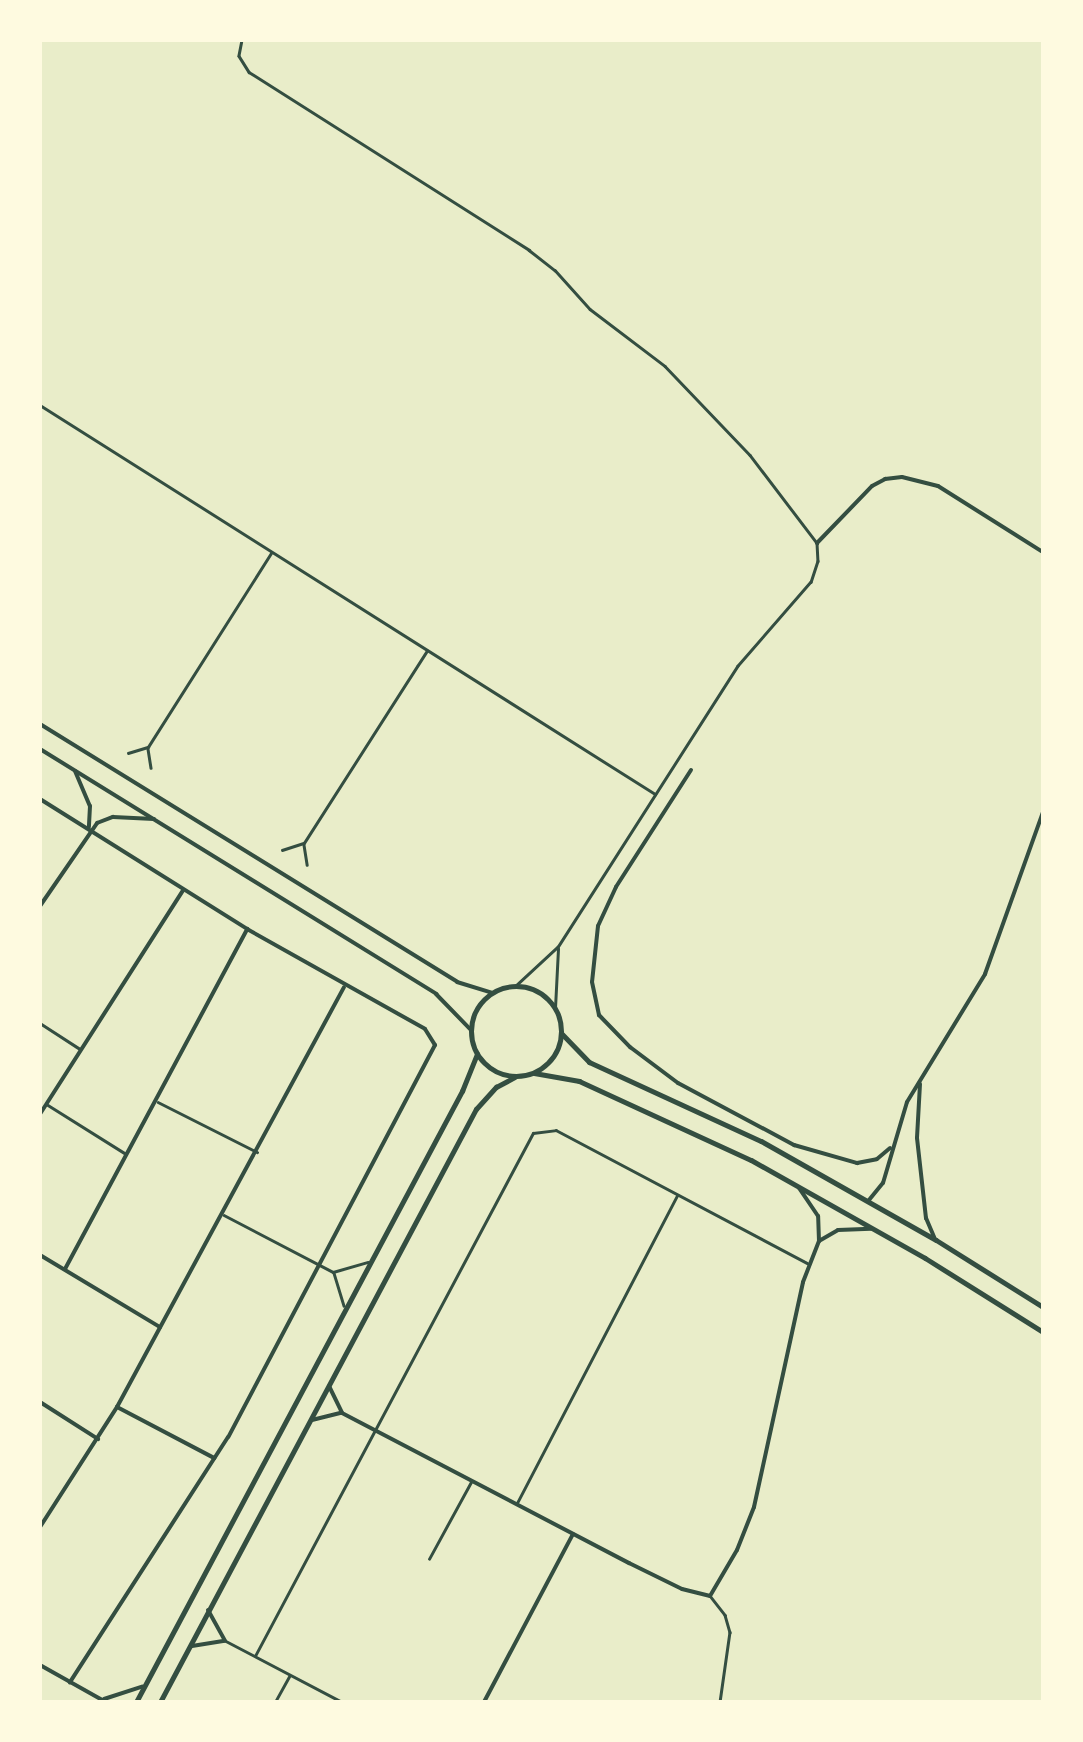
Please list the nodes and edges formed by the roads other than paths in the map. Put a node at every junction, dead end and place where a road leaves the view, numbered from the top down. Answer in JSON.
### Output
{"nodes":[{"id":1,"x":242,"y":40,"type":"edge"},
{"id":2,"x":40,"y":406,"type":"edge"},
{"id":3,"x":817,"y":543,"type":"junction"},
{"id":4,"x":272,"y":552,"type":"junction"},
{"id":5,"x":1043,"y":552,"type":"edge"},
{"id":6,"x":428,"y":650,"type":"junction"},
{"id":7,"x":40,"y":724,"type":"edge"},
{"id":8,"x":148,"y":747,"type":"junction"},
{"id":9,"x":40,"y":749,"type":"edge"},
{"id":10,"x":128,"y":754,"type":"dead end"},
{"id":11,"x":151,"y":768,"type":"dead end"},
{"id":12,"x":692,"y":770,"type":"dead end"},
{"id":13,"x":75,"y":771,"type":"junction"},
{"id":14,"x":655,"y":794,"type":"junction"},
{"id":15,"x":40,"y":799,"type":"edge"},
{"id":16,"x":1043,"y":812,"type":"edge"},
{"id":17,"x":154,"y":819,"type":"junction"},
{"id":18,"x":89,"y":830,"type":"junction"},
{"id":19,"x":304,"y":843,"type":"junction"},
{"id":20,"x":282,"y":850,"type":"dead end"},
{"id":21,"x":307,"y":865,"type":"dead end"},
{"id":22,"x":184,"y":889,"type":"junction"},
{"id":23,"x":40,"y":906,"type":"edge"},
{"id":24,"x":247,"y":929,"type":"junction"},
{"id":25,"x":558,"y":947,"type":"junction"},
{"id":26,"x":516,"y":986,"type":"junction"},
{"id":27,"x":344,"y":987,"type":"junction"},
{"id":28,"x":492,"y":993,"type":"junction"},
{"id":29,"x":555,"y":1008,"type":"junction"},
{"id":30,"x":40,"y":1023,"type":"edge"},
{"id":31,"x":471,"y":1030,"type":"junction"},
{"id":32,"x":562,"y":1034,"type":"junction"},
{"id":33,"x":81,"y":1050,"type":"junction"},
{"id":34,"x":477,"y":1054,"type":"junction"},
{"id":35,"x":534,"y":1073,"type":"junction"},
{"id":36,"x":515,"y":1076,"type":"junction"},
{"id":37,"x":921,"y":1080,"type":"junction"},
{"id":38,"x":156,"y":1101,"type":"junction"},
{"id":39,"x":46,"y":1104,"type":"junction"},
{"id":40,"x":40,"y":1114,"type":"edge"},
{"id":41,"x":890,"y":1148,"type":"junction"},
{"id":42,"x":257,"y":1152,"type":"junction"},
{"id":43,"x":128,"y":1155,"type":"junction"},
{"id":44,"x":796,"y":1184,"type":"junction"},
{"id":45,"x":677,"y":1194,"type":"junction"},
{"id":46,"x":869,"y":1200,"type":"junction"},
{"id":47,"x":224,"y":1215,"type":"junction"},
{"id":48,"x":876,"y":1230,"type":"junction"},
{"id":49,"x":936,"y":1240,"type":"junction"},
{"id":50,"x":819,"y":1241,"type":"junction"},
{"id":51,"x":40,"y":1255,"type":"edge"},
{"id":52,"x":368,"y":1262,"type":"junction"},
{"id":53,"x":808,"y":1264,"type":"junction"},
{"id":54,"x":322,"y":1266,"type":"junction"},
{"id":55,"x":65,"y":1269,"type":"junction"},
{"id":56,"x":333,"y":1272,"type":"junction"},
{"id":57,"x":344,"y":1306,"type":"junction"},
{"id":58,"x":1043,"y":1307,"type":"edge"},
{"id":59,"x":160,"y":1327,"type":"junction"},
{"id":60,"x":1043,"y":1332,"type":"edge"},
{"id":61,"x":328,"y":1383,"type":"junction"},
{"id":62,"x":40,"y":1402,"type":"edge"},
{"id":63,"x":117,"y":1408,"type":"junction"},
{"id":64,"x":342,"y":1412,"type":"junction"},
{"id":65,"x":308,"y":1422,"type":"junction"},
{"id":66,"x":374,"y":1429,"type":"junction"},
{"id":67,"x":98,"y":1439,"type":"junction"},
{"id":68,"x":214,"y":1458,"type":"junction"},
{"id":69,"x":472,"y":1480,"type":"junction"},
{"id":70,"x":516,"y":1504,"type":"junction"},
{"id":71,"x":40,"y":1527,"type":"edge"},
{"id":72,"x":573,"y":1534,"type":"junction"},
{"id":73,"x":428,"y":1560,"type":"dead end"},
{"id":74,"x":710,"y":1596,"type":"junction"},
{"id":75,"x":208,"y":1610,"type":"junction"},
{"id":76,"x":225,"y":1640,"type":"junction"},
{"id":77,"x":188,"y":1648,"type":"junction"},
{"id":78,"x":255,"y":1656,"type":"junction"},
{"id":79,"x":40,"y":1665,"type":"edge"},
{"id":80,"x":290,"y":1674,"type":"junction"},
{"id":81,"x":70,"y":1682,"type":"junction"},
{"id":82,"x":144,"y":1686,"type":"junction"},
{"id":83,"x":105,"y":1701,"type":"edge"},
{"id":84,"x":136,"y":1702,"type":"edge"},
{"id":85,"x":160,"y":1702,"type":"edge"},
{"id":86,"x":276,"y":1702,"type":"edge"},
{"id":87,"x":342,"y":1702,"type":"edge"},
{"id":88,"x":484,"y":1702,"type":"edge"},
{"id":89,"x":720,"y":1702,"type":"edge"}],
"edges":[{"from":1,"to":3,"type":"lane"},
{"from":2,"to":4,"type":"lane"},
{"from":3,"to":5,"type":"street"},
{"from":3,"to":14,"type":"lane"},
{"from":4,"to":6,"type":"lane"},
{"from":4,"to":8,"type":"lane"},
{"from":6,"to":14,"type":"lane"},
{"from":6,"to":19,"type":"lane"},
{"from":7,"to":28,"type":"street"},
{"from":8,"to":10,"type":"lane"},
{"from":8,"to":11,"type":"lane"},
{"from":9,"to":13,"type":"street"},
{"from":12,"to":41,"type":"street"},
{"from":13,"to":17,"type":"street"},
{"from":13,"to":18,"type":"street"},
{"from":14,"to":25,"type":"lane"},
{"from":15,"to":18,"type":"street"},
{"from":16,"to":37,"type":"street"},
{"from":17,"to":18,"type":"street"},
{"from":17,"to":31,"type":"street"},
{"from":18,"to":22,"type":"street"},
{"from":18,"to":23,"type":"street"},
{"from":19,"to":20,"type":"lane"},
{"from":19,"to":21,"type":"lane"},
{"from":22,"to":24,"type":"street"},
{"from":22,"to":33,"type":"street"},
{"from":24,"to":27,"type":"street"},
{"from":24,"to":38,"type":"street"},
{"from":25,"to":26,"type":"lane"},
{"from":25,"to":29,"type":"lane"},
{"from":26,"to":28,"type":"street"},
{"from":26,"to":29,"type":"street"},
{"from":27,"to":42,"type":"street"},
{"from":27,"to":54,"type":"street"},
{"from":28,"to":31,"type":"street"},
{"from":29,"to":32,"type":"street"},
{"from":30,"to":33,"type":"lane"},
{"from":31,"to":34,"type":"street"},
{"from":32,"to":35,"type":"street"},
{"from":32,"to":46,"type":"street"},
{"from":33,"to":39,"type":"street"},
{"from":34,"to":36,"type":"street"},
{"from":34,"to":52,"type":"street"},
{"from":35,"to":36,"type":"street"},
{"from":35,"to":44,"type":"street"},
{"from":36,"to":61,"type":"street"},
{"from":37,"to":41,"type":"street"},
{"from":37,"to":49,"type":"street"},
{"from":38,"to":42,"type":"lane"},
{"from":38,"to":43,"type":"street"},
{"from":39,"to":40,"type":"street"},
{"from":39,"to":43,"type":"lane"},
{"from":41,"to":46,"type":"street"},
{"from":42,"to":47,"type":"street"},
{"from":43,"to":55,"type":"street"},
{"from":44,"to":48,"type":"street"},
{"from":44,"to":50,"type":"street"},
{"from":45,"to":53,"type":"lane"},
{"from":45,"to":66,"type":"lane"},
{"from":45,"to":70,"type":"lane"},
{"from":46,"to":49,"type":"street"},
{"from":47,"to":54,"type":"lane"},
{"from":47,"to":59,"type":"street"},
{"from":48,"to":50,"type":"street"},
{"from":48,"to":60,"type":"street"},
{"from":49,"to":58,"type":"street"},
{"from":50,"to":53,"type":"street"},
{"from":51,"to":55,"type":"street"},
{"from":52,"to":56,"type":"lane"},
{"from":52,"to":57,"type":"street"},
{"from":53,"to":74,"type":"street"},
{"from":54,"to":56,"type":"lane"},
{"from":54,"to":68,"type":"street"},
{"from":55,"to":59,"type":"street"},
{"from":56,"to":57,"type":"lane"},
{"from":57,"to":82,"type":"street"},
{"from":59,"to":63,"type":"street"},
{"from":61,"to":64,"type":"street"},
{"from":61,"to":65,"type":"street"},
{"from":62,"to":67,"type":"street"},
{"from":63,"to":67,"type":"street"},
{"from":63,"to":68,"type":"street"},
{"from":64,"to":65,"type":"street"},
{"from":64,"to":66,"type":"street"},
{"from":65,"to":75,"type":"street"},
{"from":66,"to":69,"type":"street"},
{"from":66,"to":78,"type":"lane"},
{"from":67,"to":71,"type":"street"},
{"from":68,"to":81,"type":"street"},
{"from":69,"to":70,"type":"street"},
{"from":69,"to":73,"type":"lane"},
{"from":70,"to":72,"type":"street"},
{"from":72,"to":74,"type":"street"},
{"from":72,"to":88,"type":"street"},
{"from":74,"to":89,"type":"lane"},
{"from":75,"to":76,"type":"street"},
{"from":75,"to":77,"type":"street"},
{"from":76,"to":77,"type":"street"},
{"from":76,"to":78,"type":"lane"},
{"from":77,"to":85,"type":"street"},
{"from":78,"to":80,"type":"lane"},
{"from":79,"to":81,"type":"street"},
{"from":80,"to":86,"type":"lane"},
{"from":80,"to":87,"type":"lane"},
{"from":81,"to":83,"type":"street"},
{"from":82,"to":83,"type":"street"},
{"from":82,"to":84,"type":"street"}]}
